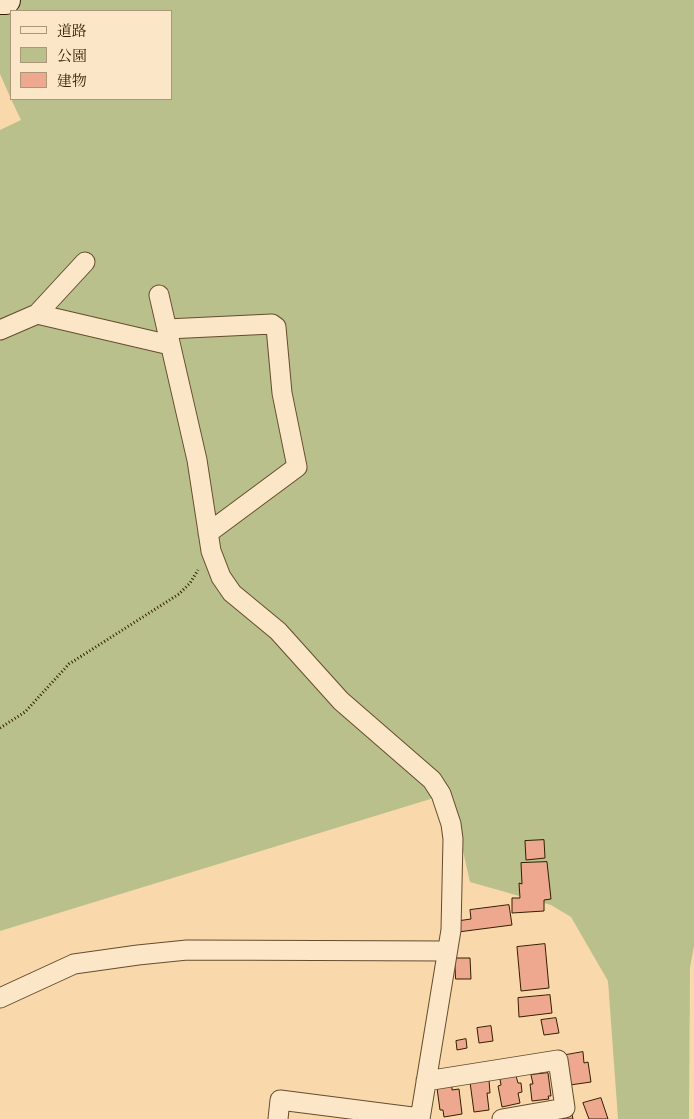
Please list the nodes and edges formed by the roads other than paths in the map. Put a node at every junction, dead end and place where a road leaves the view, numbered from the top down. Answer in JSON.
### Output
{"nodes":[{"id":1,"x":0,"y":0,"type":"edge"},
{"id":2,"x":6,"y":0,"type":"edge"},
{"id":3,"x":84,"y":262,"type":"dead end"},
{"id":4,"x":159,"y":295,"type":"dead end"},
{"id":5,"x":37,"y":314,"type":"junction"},
{"id":6,"x":0,"y":330,"type":"edge"},
{"id":7,"x":168,"y":337,"type":"junction"},
{"id":8,"x":210,"y":542,"type":"junction"},
{"id":9,"x":446,"y":951,"type":"junction"},
{"id":10,"x":0,"y":998,"type":"edge"},
{"id":11,"x":426,"y":1080,"type":"junction"},
{"id":12,"x":420,"y":1118,"type":"edge"},
{"id":13,"x":278,"y":1119,"type":"edge"},
{"id":14,"x":502,"y":1119,"type":"edge"}],
"edges":[{"from":1,"to":2,"type":"street"},
{"from":3,"to":5,"type":"street"},
{"from":4,"to":7,"type":"street"},
{"from":5,"to":6,"type":"street"},
{"from":5,"to":7,"type":"street"},
{"from":7,"to":8,"type":"street"},
{"from":7,"to":8,"type":"street"},
{"from":8,"to":9,"type":"street"},
{"from":9,"to":10,"type":"street"},
{"from":9,"to":11,"type":"street"},
{"from":11,"to":12,"type":"street"},
{"from":11,"to":14,"type":"street"},
{"from":12,"to":13,"type":"street"}]}
